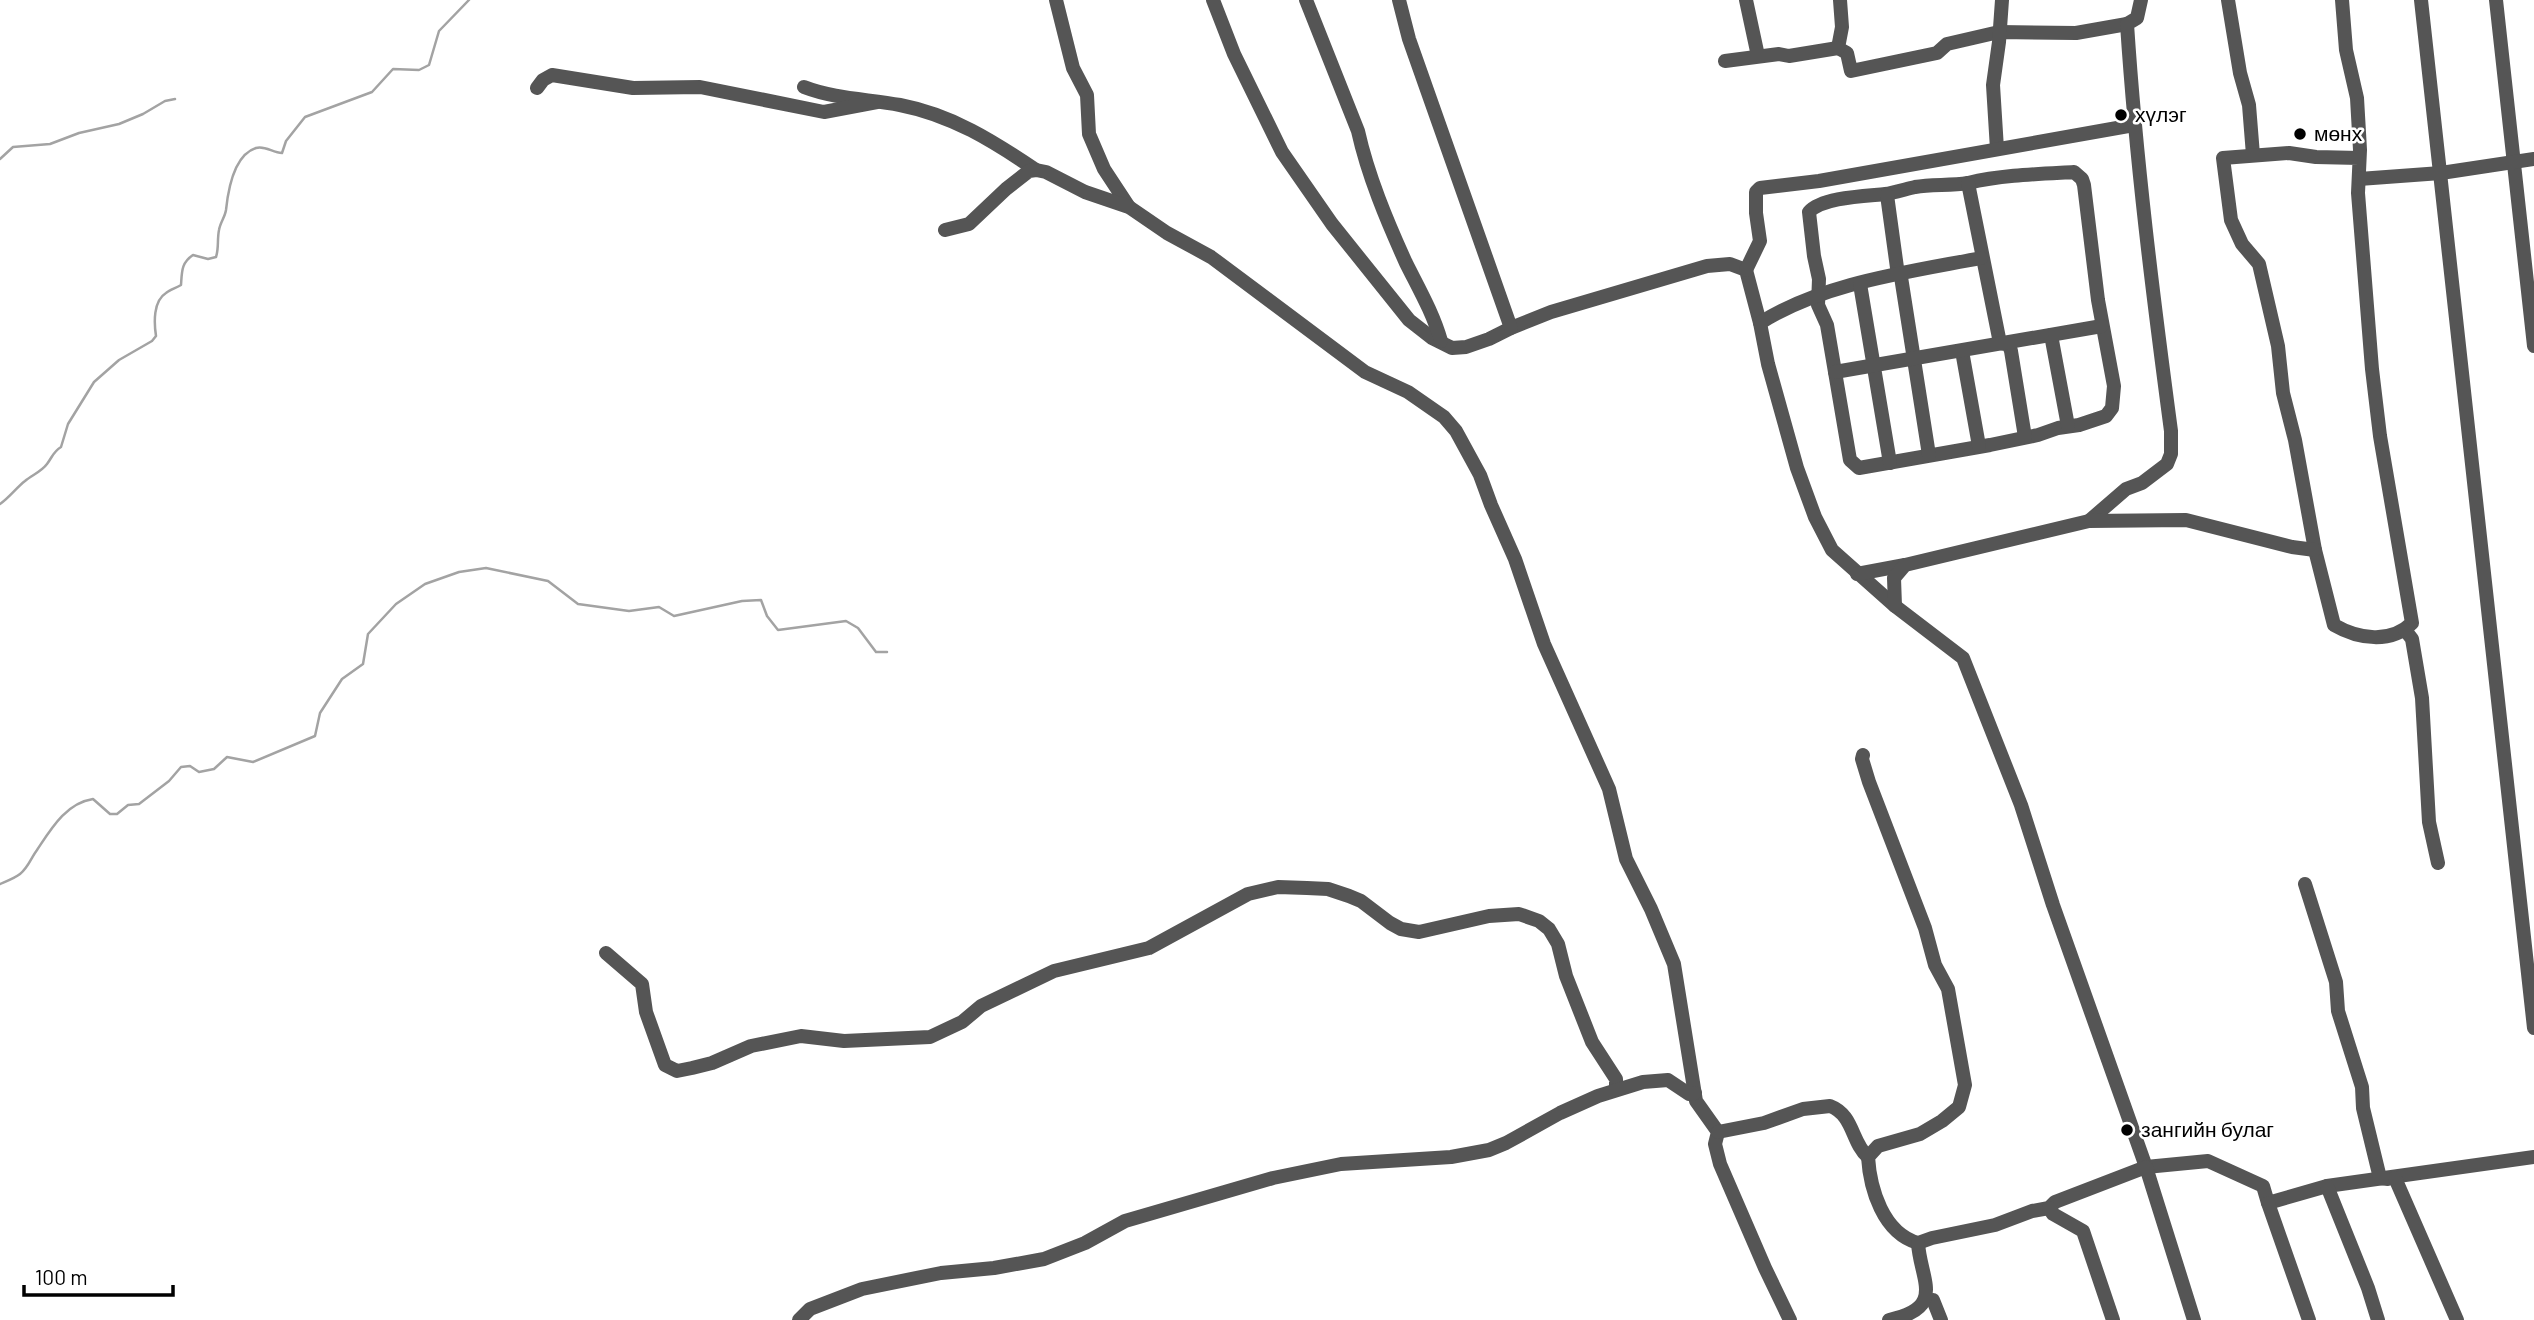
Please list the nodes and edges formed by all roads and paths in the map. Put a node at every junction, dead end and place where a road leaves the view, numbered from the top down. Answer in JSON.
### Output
{"nodes":[{"id":1,"x":1056,"y":0,"type":"edge"},
{"id":2,"x":1215,"y":0,"type":"edge"},
{"id":3,"x":1306,"y":0,"type":"edge"},
{"id":4,"x":1399,"y":0,"type":"edge"},
{"id":5,"x":1746,"y":0,"type":"edge"},
{"id":6,"x":1840,"y":0,"type":"edge"},
{"id":7,"x":2002,"y":0,"type":"edge"},
{"id":8,"x":2141,"y":0,"type":"edge"},
{"id":9,"x":2228,"y":0,"type":"edge"},
{"id":10,"x":2342,"y":0,"type":"edge"},
{"id":11,"x":2421,"y":0,"type":"edge"},
{"id":12,"x":2496,"y":0,"type":"edge"},
{"id":13,"x":2127,"y":24,"type":"junction"},
{"id":14,"x":1999,"y":32,"type":"junction"},
{"id":15,"x":1838,"y":48,"type":"junction"},
{"id":16,"x":1758,"y":57,"type":"junction"},
{"id":17,"x":1725,"y":61,"type":"dead end"},
{"id":18,"x":537,"y":88,"type":"dead end"},
{"id":19,"x":804,"y":88,"type":"dead end"},
{"id":20,"x":877,"y":102,"type":"junction"},
{"id":21,"x":2134,"y":125,"type":"junction"},
{"id":22,"x":1997,"y":149,"type":"junction"},
{"id":23,"x":2253,"y":156,"type":"junction"},
{"id":24,"x":2359,"y":158,"type":"junction"},
{"id":25,"x":2534,"y":159,"type":"edge"},
{"id":26,"x":2514,"y":163,"type":"junction"},
{"id":27,"x":1036,"y":170,"type":"junction"},
{"id":28,"x":2441,"y":173,"type":"junction"},
{"id":29,"x":2359,"y":179,"type":"junction"},
{"id":30,"x":1968,"y":183,"type":"junction"},
{"id":31,"x":1887,"y":195,"type":"junction"},
{"id":32,"x":1129,"y":207,"type":"junction"},
{"id":33,"x":945,"y":230,"type":"dead end"},
{"id":34,"x":1981,"y":258,"type":"junction"},
{"id":35,"x":1746,"y":270,"type":"junction"},
{"id":36,"x":1898,"y":275,"type":"junction"},
{"id":37,"x":1860,"y":284,"type":"junction"},
{"id":38,"x":1818,"y":296,"type":"junction"},
{"id":39,"x":1760,"y":323,"type":"junction"},
{"id":40,"x":2102,"y":326,"type":"junction"},
{"id":41,"x":1511,"y":328,"type":"junction"},
{"id":42,"x":2051,"y":335,"type":"junction"},
{"id":43,"x":1441,"y":341,"type":"junction"},
{"id":44,"x":2004,"y":344,"type":"junction"},
{"id":45,"x":2534,"y":346,"type":"edge"},
{"id":46,"x":1962,"y":351,"type":"junction"},
{"id":47,"x":1915,"y":358,"type":"junction"},
{"id":48,"x":1874,"y":366,"type":"junction"},
{"id":49,"x":1835,"y":372,"type":"junction"},
{"id":50,"x":2068,"y":426,"type":"junction"},
{"id":51,"x":2025,"y":437,"type":"junction"},
{"id":52,"x":1979,"y":446,"type":"junction"},
{"id":53,"x":1930,"y":455,"type":"junction"},
{"id":54,"x":1890,"y":463,"type":"junction"},
{"id":55,"x":2089,"y":521,"type":"junction"},
{"id":56,"x":2315,"y":550,"type":"junction"},
{"id":57,"x":1905,"y":565,"type":"junction"},
{"id":58,"x":1857,"y":574,"type":"junction"},
{"id":59,"x":1895,"y":606,"type":"junction"},
{"id":60,"x":2405,"y":630,"type":"junction"},
{"id":61,"x":1863,"y":755,"type":"dead end"},
{"id":62,"x":2438,"y":863,"type":"dead end"},
{"id":63,"x":2305,"y":884,"type":"dead end"},
{"id":64,"x":606,"y":953,"type":"dead end"},
{"id":65,"x":2534,"y":1028,"type":"edge"},
{"id":66,"x":1616,"y":1089,"type":"junction"},
{"id":67,"x":1695,"y":1093,"type":"junction"},
{"id":68,"x":1718,"y":1132,"type":"junction"},
{"id":69,"x":1868,"y":1157,"type":"junction"},
{"id":70,"x":2534,"y":1157,"type":"edge"},
{"id":71,"x":2146,"y":1167,"type":"junction"},
{"id":72,"x":2392,"y":1178,"type":"junction"},
{"id":73,"x":2327,"y":1186,"type":"junction"},
{"id":74,"x":2268,"y":1203,"type":"junction"},
{"id":75,"x":2049,"y":1208,"type":"junction"},
{"id":76,"x":1918,"y":1243,"type":"junction"},
{"id":77,"x":1933,"y":1300,"type":"dead end"},
{"id":78,"x":799,"y":1320,"type":"edge"},
{"id":79,"x":1790,"y":1320,"type":"edge"},
{"id":80,"x":1889,"y":1320,"type":"edge"},
{"id":81,"x":1941,"y":1320,"type":"edge"},
{"id":82,"x":2113,"y":1320,"type":"edge"},
{"id":83,"x":2194,"y":1320,"type":"edge"},
{"id":84,"x":2309,"y":1320,"type":"edge"},
{"id":85,"x":2378,"y":1320,"type":"edge"},
{"id":86,"x":2457,"y":1320,"type":"edge"}],
"edges":[{"from":1,"to":32,"type":"street"},
{"from":2,"to":43,"type":"street"},
{"from":3,"to":43,"type":"street"},
{"from":4,"to":41,"type":"street"},
{"from":5,"to":16,"type":"street"},
{"from":6,"to":15,"type":"street"},
{"from":7,"to":14,"type":"street"},
{"from":8,"to":13,"type":"street"},
{"from":9,"to":23,"type":"street"},
{"from":10,"to":24,"type":"street"},
{"from":11,"to":28,"type":"street"},
{"from":12,"to":26,"type":"street"},
{"from":13,"to":14,"type":"street"},
{"from":13,"to":21,"type":"street"},
{"from":14,"to":15,"type":"street"},
{"from":14,"to":22,"type":"street"},
{"from":15,"to":16,"type":"street"},
{"from":16,"to":17,"type":"street"},
{"from":18,"to":20,"type":"street"},
{"from":19,"to":20,"type":"street"},
{"from":20,"to":27,"type":"street"},
{"from":21,"to":22,"type":"street"},
{"from":21,"to":55,"type":"street"},
{"from":22,"to":35,"type":"street"},
{"from":23,"to":24,"type":"street"},
{"from":23,"to":56,"type":"street"},
{"from":24,"to":29,"type":"street"},
{"from":25,"to":26,"type":"street"},
{"from":26,"to":28,"type":"street"},
{"from":26,"to":45,"type":"street"},
{"from":27,"to":32,"type":"street"},
{"from":27,"to":33,"type":"street"},
{"from":28,"to":29,"type":"street"},
{"from":28,"to":65,"type":"street"},
{"from":29,"to":60,"type":"street"},
{"from":30,"to":31,"type":"street"},
{"from":30,"to":34,"type":"street"},
{"from":30,"to":40,"type":"street"},
{"from":31,"to":36,"type":"street"},
{"from":31,"to":38,"type":"street"},
{"from":32,"to":67,"type":"street"},
{"from":34,"to":36,"type":"street"},
{"from":34,"to":44,"type":"street"},
{"from":35,"to":39,"type":"street"},
{"from":35,"to":41,"type":"street"},
{"from":36,"to":37,"type":"street"},
{"from":36,"to":47,"type":"street"},
{"from":37,"to":38,"type":"street"},
{"from":37,"to":48,"type":"street"},
{"from":38,"to":39,"type":"street"},
{"from":38,"to":49,"type":"street"},
{"from":39,"to":58,"type":"street"},
{"from":40,"to":42,"type":"street"},
{"from":40,"to":50,"type":"street"},
{"from":41,"to":43,"type":"street"},
{"from":42,"to":44,"type":"street"},
{"from":42,"to":50,"type":"street"},
{"from":44,"to":46,"type":"street"},
{"from":44,"to":51,"type":"street"},
{"from":46,"to":47,"type":"street"},
{"from":46,"to":52,"type":"street"},
{"from":47,"to":48,"type":"street"},
{"from":47,"to":53,"type":"street"},
{"from":48,"to":49,"type":"street"},
{"from":48,"to":54,"type":"street"},
{"from":49,"to":54,"type":"street"},
{"from":50,"to":51,"type":"street"},
{"from":51,"to":52,"type":"street"},
{"from":52,"to":53,"type":"street"},
{"from":53,"to":54,"type":"street"},
{"from":55,"to":56,"type":"street"},
{"from":55,"to":57,"type":"street"},
{"from":56,"to":60,"type":"street"},
{"from":57,"to":58,"type":"street"},
{"from":57,"to":59,"type":"street"},
{"from":58,"to":59,"type":"street"},
{"from":59,"to":71,"type":"street"},
{"from":60,"to":62,"type":"street"},
{"from":61,"to":69,"type":"street"},
{"from":63,"to":72,"type":"street"},
{"from":64,"to":66,"type":"street"},
{"from":66,"to":67,"type":"street"},
{"from":66,"to":78,"type":"street"},
{"from":67,"to":68,"type":"street"},
{"from":68,"to":69,"type":"street"},
{"from":68,"to":79,"type":"street"},
{"from":69,"to":76,"type":"street"},
{"from":70,"to":72,"type":"street"},
{"from":71,"to":74,"type":"street"},
{"from":71,"to":75,"type":"street"},
{"from":71,"to":83,"type":"street"},
{"from":72,"to":73,"type":"street"},
{"from":72,"to":86,"type":"street"},
{"from":73,"to":74,"type":"street"},
{"from":73,"to":85,"type":"street"},
{"from":74,"to":84,"type":"street"},
{"from":75,"to":76,"type":"street"},
{"from":75,"to":82,"type":"street"},
{"from":76,"to":80,"type":"street"},
{"from":77,"to":81,"type":"street"}]}
